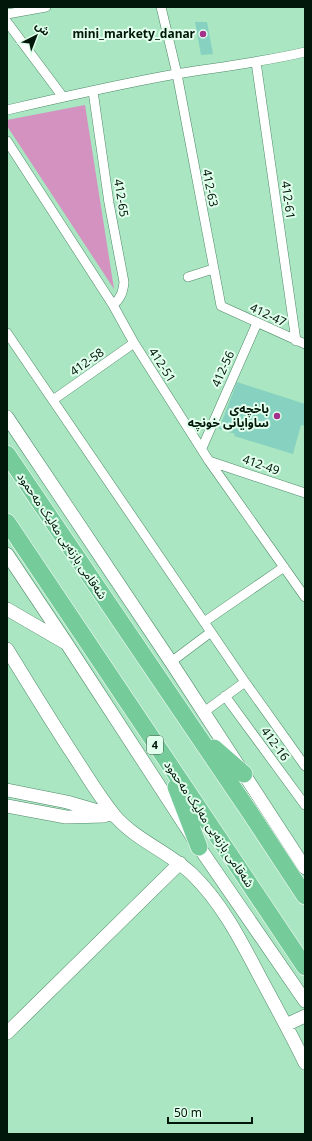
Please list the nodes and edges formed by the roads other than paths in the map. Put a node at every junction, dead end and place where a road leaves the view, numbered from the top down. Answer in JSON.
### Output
{"nodes":[{"id":1,"x":46,"y":7,"type":"edge"},
{"id":2,"x":161,"y":7,"type":"edge"},
{"id":3,"x":7,"y":14,"type":"edge"},
{"id":4,"x":7,"y":22,"type":"edge"},
{"id":5,"x":305,"y":52,"type":"edge"},
{"id":6,"x":256,"y":62,"type":"junction"},
{"id":7,"x":176,"y":74,"type":"junction"},
{"id":8,"x":93,"y":90,"type":"junction"},
{"id":9,"x":63,"y":97,"type":"junction"},
{"id":10,"x":7,"y":110,"type":"edge"},
{"id":11,"x":7,"y":141,"type":"edge"},
{"id":12,"x":213,"y":269,"type":"junction"},
{"id":13,"x":188,"y":277,"type":"dead end"},
{"id":14,"x":113,"y":305,"type":"junction"},
{"id":15,"x":220,"y":306,"type":"joint"},
{"id":16,"x":257,"y":323,"type":"junction"},
{"id":17,"x":7,"y":333,"type":"edge"},
{"id":18,"x":134,"y":343,"type":"junction"},
{"id":19,"x":301,"y":343,"type":"edge"},
{"id":20,"x":52,"y":400,"type":"junction"},
{"id":21,"x":7,"y":408,"type":"edge"},
{"id":22,"x":7,"y":417,"type":"edge"},
{"id":23,"x":18,"y":433,"type":"junction"},
{"id":24,"x":202,"y":448,"type":"junction"},
{"id":25,"x":7,"y":454,"type":"edge"},
{"id":26,"x":209,"y":461,"type":"junction"},
{"id":27,"x":305,"y":493,"type":"edge"},
{"id":28,"x":7,"y":522,"type":"edge"},
{"id":29,"x":7,"y":554,"type":"edge"},
{"id":30,"x":284,"y":567,"type":"junction"},
{"id":31,"x":305,"y":597,"type":"edge"},
{"id":32,"x":7,"y":609,"type":"edge"},
{"id":33,"x":204,"y":622,"type":"junction"},
{"id":34,"x":211,"y":632,"type":"junction"},
{"id":35,"x":68,"y":644,"type":"junction"},
{"id":36,"x":7,"y":649,"type":"edge"},
{"id":37,"x":170,"y":662,"type":"junction"},
{"id":38,"x":245,"y":682,"type":"junction"},
{"id":39,"x":225,"y":696,"type":"junction"},
{"id":40,"x":204,"y":712,"type":"junction"},
{"id":41,"x":196,"y":733,"type":"junction"},
{"id":42,"x":167,"y":763,"type":"junction"},
{"id":43,"x":305,"y":766,"type":"edge"},
{"id":44,"x":244,"y":774,"type":"junction"},
{"id":45,"x":7,"y":790,"type":"edge"},
{"id":46,"x":67,"y":802,"type":"junction"},
{"id":47,"x":305,"y":805,"type":"edge"},
{"id":48,"x":7,"y":806,"type":"edge"},
{"id":49,"x":115,"y":816,"type":"junction"},
{"id":50,"x":66,"y":817,"type":"junction"},
{"id":51,"x":199,"y":848,"type":"junction"},
{"id":52,"x":180,"y":864,"type":"junction"},
{"id":53,"x":305,"y":868,"type":"edge"},
{"id":54,"x":305,"y":896,"type":"edge"},
{"id":55,"x":305,"y":967,"type":"edge"},
{"id":56,"x":305,"y":1001,"type":"edge"},
{"id":57,"x":305,"y":1016,"type":"edge"},
{"id":58,"x":286,"y":1025,"type":"junction"},
{"id":59,"x":7,"y":1033,"type":"edge"},
{"id":60,"x":305,"y":1063,"type":"edge"}],
"edges":[{"from":1,"to":3,"type":"street"},
{"from":2,"to":7,"type":"street","name":"412-63"},
{"from":4,"to":9,"type":"street"},
{"from":5,"to":6,"type":"street"},
{"from":6,"to":7,"type":"street"},
{"from":6,"to":19,"type":"street","name":"412-61"},
{"from":7,"to":8,"type":"street"},
{"from":7,"to":12,"type":"street","name":"412-63"},
{"from":8,"to":9,"type":"street"},
{"from":8,"to":14,"type":"street","name":"412-65"},
{"from":9,"to":10,"type":"street"},
{"from":11,"to":14,"type":"street","name":"412-51"},
{"from":12,"to":13,"type":"street"},
{"from":12,"to":15,"type":"street","name":"412-63"},
{"from":14,"to":18,"type":"street","name":"412-51"},
{"from":15,"to":16,"type":"street","name":"412-47"},
{"from":16,"to":19,"type":"street","name":"412-47"},
{"from":16,"to":24,"type":"street","name":"412-56"},
{"from":17,"to":20,"type":"street"},
{"from":18,"to":20,"type":"street","name":"412-58"},
{"from":18,"to":24,"type":"street","name":"412-51"},
{"from":20,"to":33,"type":"street"},
{"from":21,"to":23,"type":"main road"},
{"from":22,"to":23,"type":"main road"},
{"from":23,"to":37,"type":"main road"},
{"from":24,"to":26,"type":"street","name":"412-51"},
{"from":25,"to":41,"type":"highway","name":"شەقامی بازنەیی مەلیک مەحمود"},
{"from":26,"to":27,"type":"street","name":"412-49"},
{"from":26,"to":30,"type":"street","name":"412-51"},
{"from":28,"to":42,"type":"highway","name":"شەقامی بازنەیی مەلیک مەحمود","number":"4"},
{"from":29,"to":35,"type":"main road"},
{"from":30,"to":31,"type":"street","name":"412-51"},
{"from":30,"to":33,"type":"street"},
{"from":32,"to":35,"type":"main road"},
{"from":33,"to":34,"type":"street"},
{"from":34,"to":37,"type":"street"},
{"from":34,"to":38,"type":"street"},
{"from":35,"to":51,"type":"main road"},
{"from":36,"to":49,"type":"main road"},
{"from":37,"to":40,"type":"main road"},
{"from":38,"to":39,"type":"street"},
{"from":38,"to":43,"type":"street"},
{"from":39,"to":40,"type":"street"},
{"from":39,"to":47,"type":"street","name":"412-16"},
{"from":40,"to":44,"type":"main road"},
{"from":41,"to":44,"type":"highway"},
{"from":41,"to":54,"type":"highway","name":"شەقامی بازنەیی مەلیک مەحمود"},
{"from":42,"to":51,"type":"highway"},
{"from":42,"to":55,"type":"highway","name":"شەقامی بازنەیی مەلیک مەحمود","number":"4"},
{"from":44,"to":53,"type":"main road"},
{"from":45,"to":46,"type":"main road"},
{"from":46,"to":49,"type":"main road"},
{"from":46,"to":50,"type":"main road"},
{"from":48,"to":50,"type":"main road"},
{"from":49,"to":50,"type":"main road"},
{"from":49,"to":52,"type":"main road"},
{"from":51,"to":56,"type":"main road"},
{"from":52,"to":58,"type":"main road"},
{"from":52,"to":59,"type":"main road"},
{"from":57,"to":58,"type":"main road"},
{"from":58,"to":60,"type":"main road"}]}
